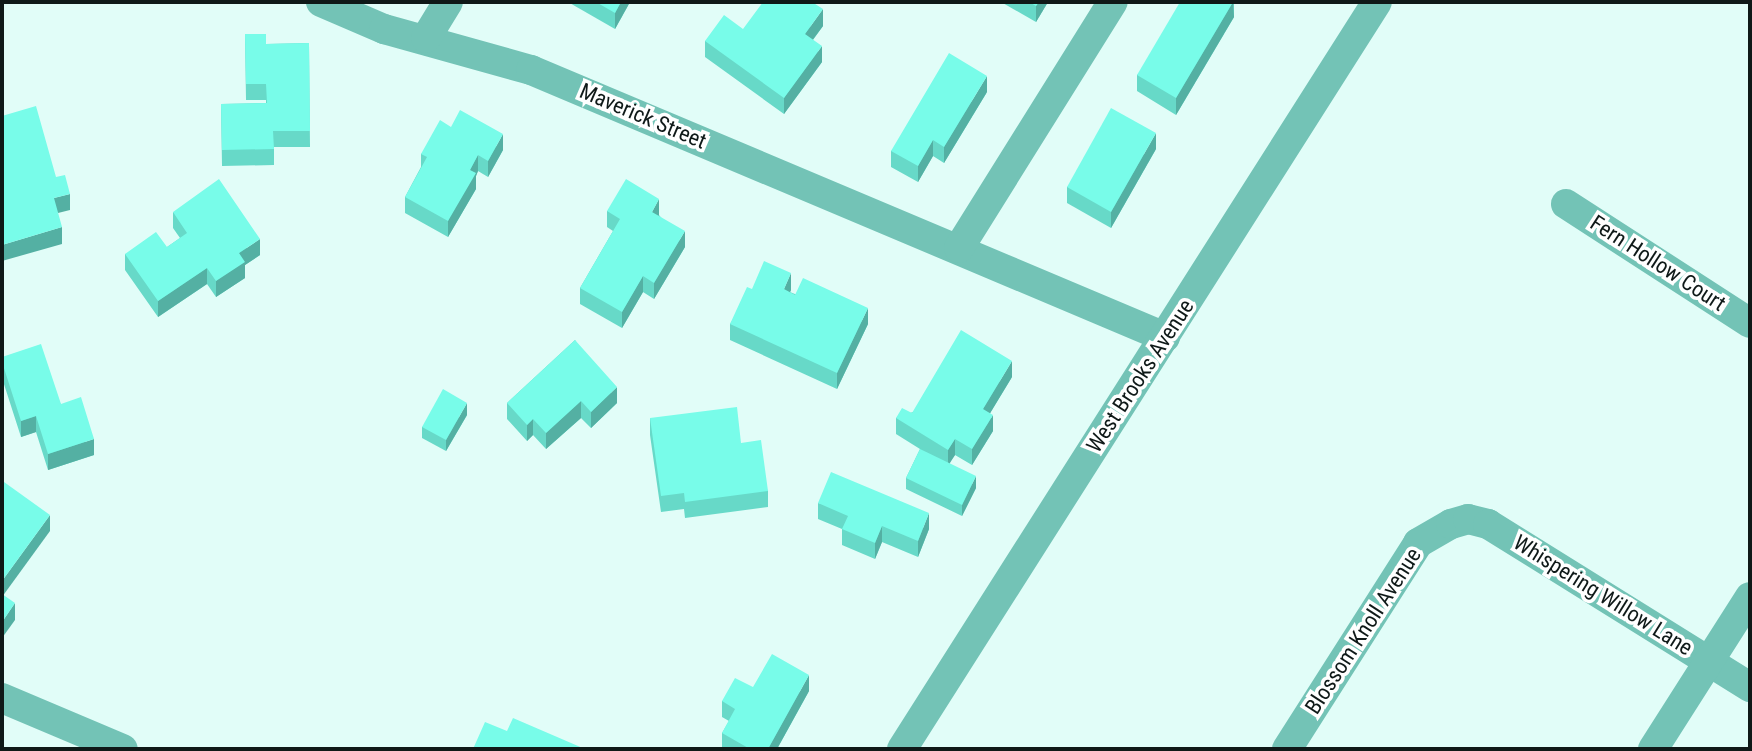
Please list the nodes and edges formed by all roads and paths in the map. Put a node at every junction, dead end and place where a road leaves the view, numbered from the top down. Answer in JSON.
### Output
{"nodes":[{"id":1,"x":321,"y":2,"type":"edge"},
{"id":2,"x":448,"y":2,"type":"edge"},
{"id":3,"x":1113,"y":2,"type":"edge"},
{"id":4,"x":1377,"y":2,"type":"edge"},
{"id":5,"x":426,"y":38,"type":"junction"},
{"id":6,"x":1566,"y":204,"type":"dead end"},
{"id":7,"x":959,"y":248,"type":"junction"},
{"id":8,"x":1750,"y":323,"type":"edge"},
{"id":9,"x":1165,"y":337,"type":"junction"},
{"id":10,"x":1451,"y":524,"type":"joint"},
{"id":11,"x":1750,"y":597,"type":"edge"},
{"id":12,"x":1710,"y":660,"type":"junction"},
{"id":13,"x":1750,"y":687,"type":"edge"},
{"id":14,"x":2,"y":698,"type":"edge"},
{"id":15,"x":123,"y":749,"type":"edge"},
{"id":16,"x":902,"y":749,"type":"edge"},
{"id":17,"x":1287,"y":749,"type":"edge"},
{"id":18,"x":1653,"y":749,"type":"edge"}],
"edges":[{"from":1,"to":5,"type":"street","name":"Maverick Street"},
{"from":2,"to":5,"type":"street"},
{"from":3,"to":7,"type":"street"},
{"from":4,"to":9,"type":"street","name":"West Brooks Avenue"},
{"from":5,"to":7,"type":"street","name":"Maverick Street"},
{"from":6,"to":8,"type":"street","name":"Fern Hollow Court"},
{"from":7,"to":9,"type":"street","name":"Maverick Street"},
{"from":9,"to":16,"type":"street","name":"West Brooks Avenue"},
{"from":10,"to":12,"type":"street","name":"Whispering Willow Lane"},
{"from":10,"to":17,"type":"street","name":"Blossom Knoll Avenue"},
{"from":11,"to":12,"type":"street"},
{"from":12,"to":13,"type":"street","name":"Whispering Willow Lane"},
{"from":12,"to":18,"type":"street"},
{"from":14,"to":15,"type":"street"}]}
